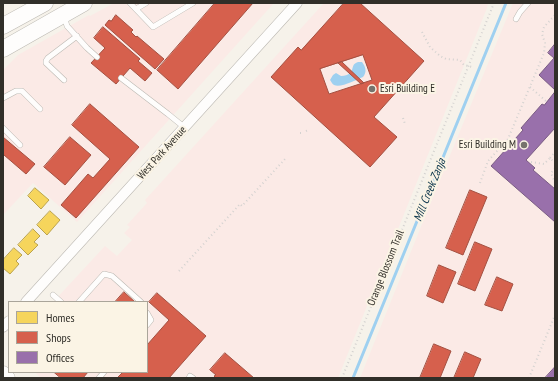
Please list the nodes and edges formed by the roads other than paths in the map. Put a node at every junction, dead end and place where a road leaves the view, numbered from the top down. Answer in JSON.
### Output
{"nodes":[{"id":1,"x":45,"y":3,"type":"edge"},
{"id":2,"x":84,"y":3,"type":"edge"},
{"id":3,"x":130,"y":3,"type":"edge"},
{"id":4,"x":146,"y":3,"type":"edge"},
{"id":5,"x":193,"y":3,"type":"edge"},
{"id":6,"x":297,"y":3,"type":"edge"},
{"id":7,"x":528,"y":3,"type":"edge"},
{"id":8,"x":136,"y":9,"type":"junction"},
{"id":9,"x":63,"y":15,"type":"junction"},
{"id":10,"x":516,"y":19,"type":"dead end"},
{"id":11,"x":3,"y":26,"type":"edge"},
{"id":12,"x":76,"y":36,"type":"junction"},
{"id":13,"x":3,"y":49,"type":"edge"},
{"id":14,"x":97,"y":57,"type":"dead end"},
{"id":15,"x":121,"y":78,"type":"dead end"},
{"id":16,"x":64,"y":80,"type":"dead end"},
{"id":17,"x":3,"y":98,"type":"edge"},
{"id":18,"x":40,"y":109,"type":"dead end"},
{"id":19,"x":184,"y":127,"type":"junction"},
{"id":20,"x":3,"y":128,"type":"edge"},
{"id":21,"x":20,"y":145,"type":"dead end"},
{"id":22,"x":53,"y":295,"type":"dead end"},
{"id":23,"x":27,"y":301,"type":"edge"},
{"id":24,"x":60,"y":301,"type":"edge"},
{"id":25,"x":80,"y":301,"type":"edge"},
{"id":26,"x":140,"y":301,"type":"edge"},
{"id":27,"x":148,"y":316,"type":"edge"},
{"id":28,"x":148,"y":324,"type":"edge"},
{"id":29,"x":3,"y":373,"type":"edge"},
{"id":30,"x":8,"y":378,"type":"edge"},
{"id":31,"x":189,"y":378,"type":"edge"},
{"id":32,"x":193,"y":378,"type":"edge"}],
"edges":[{"from":1,"to":11,"type":"main road"},
{"from":2,"to":9,"type":"main road"},
{"from":3,"to":8,"type":"lane"},
{"from":4,"to":8,"type":"lane"},
{"from":5,"to":8,"type":"lane"},
{"from":6,"to":19,"type":"street","name":"West Park Avenue"},
{"from":7,"to":10,"type":"lane"},
{"from":9,"to":12,"type":"lane"},
{"from":9,"to":13,"type":"main road"},
{"from":12,"to":14,"type":"lane"},
{"from":12,"to":16,"type":"lane"},
{"from":15,"to":19,"type":"lane"},
{"from":17,"to":18,"type":"lane"},
{"from":19,"to":23,"type":"street","name":"West Park Avenue"},
{"from":20,"to":21,"type":"lane"},
{"from":22,"to":24,"type":"lane"},
{"from":25,"to":26,"type":"lane"},
{"from":27,"to":28,"type":"lane"},
{"from":29,"to":30,"type":"main road"},
{"from":31,"to":32,"type":"lane"}]}
